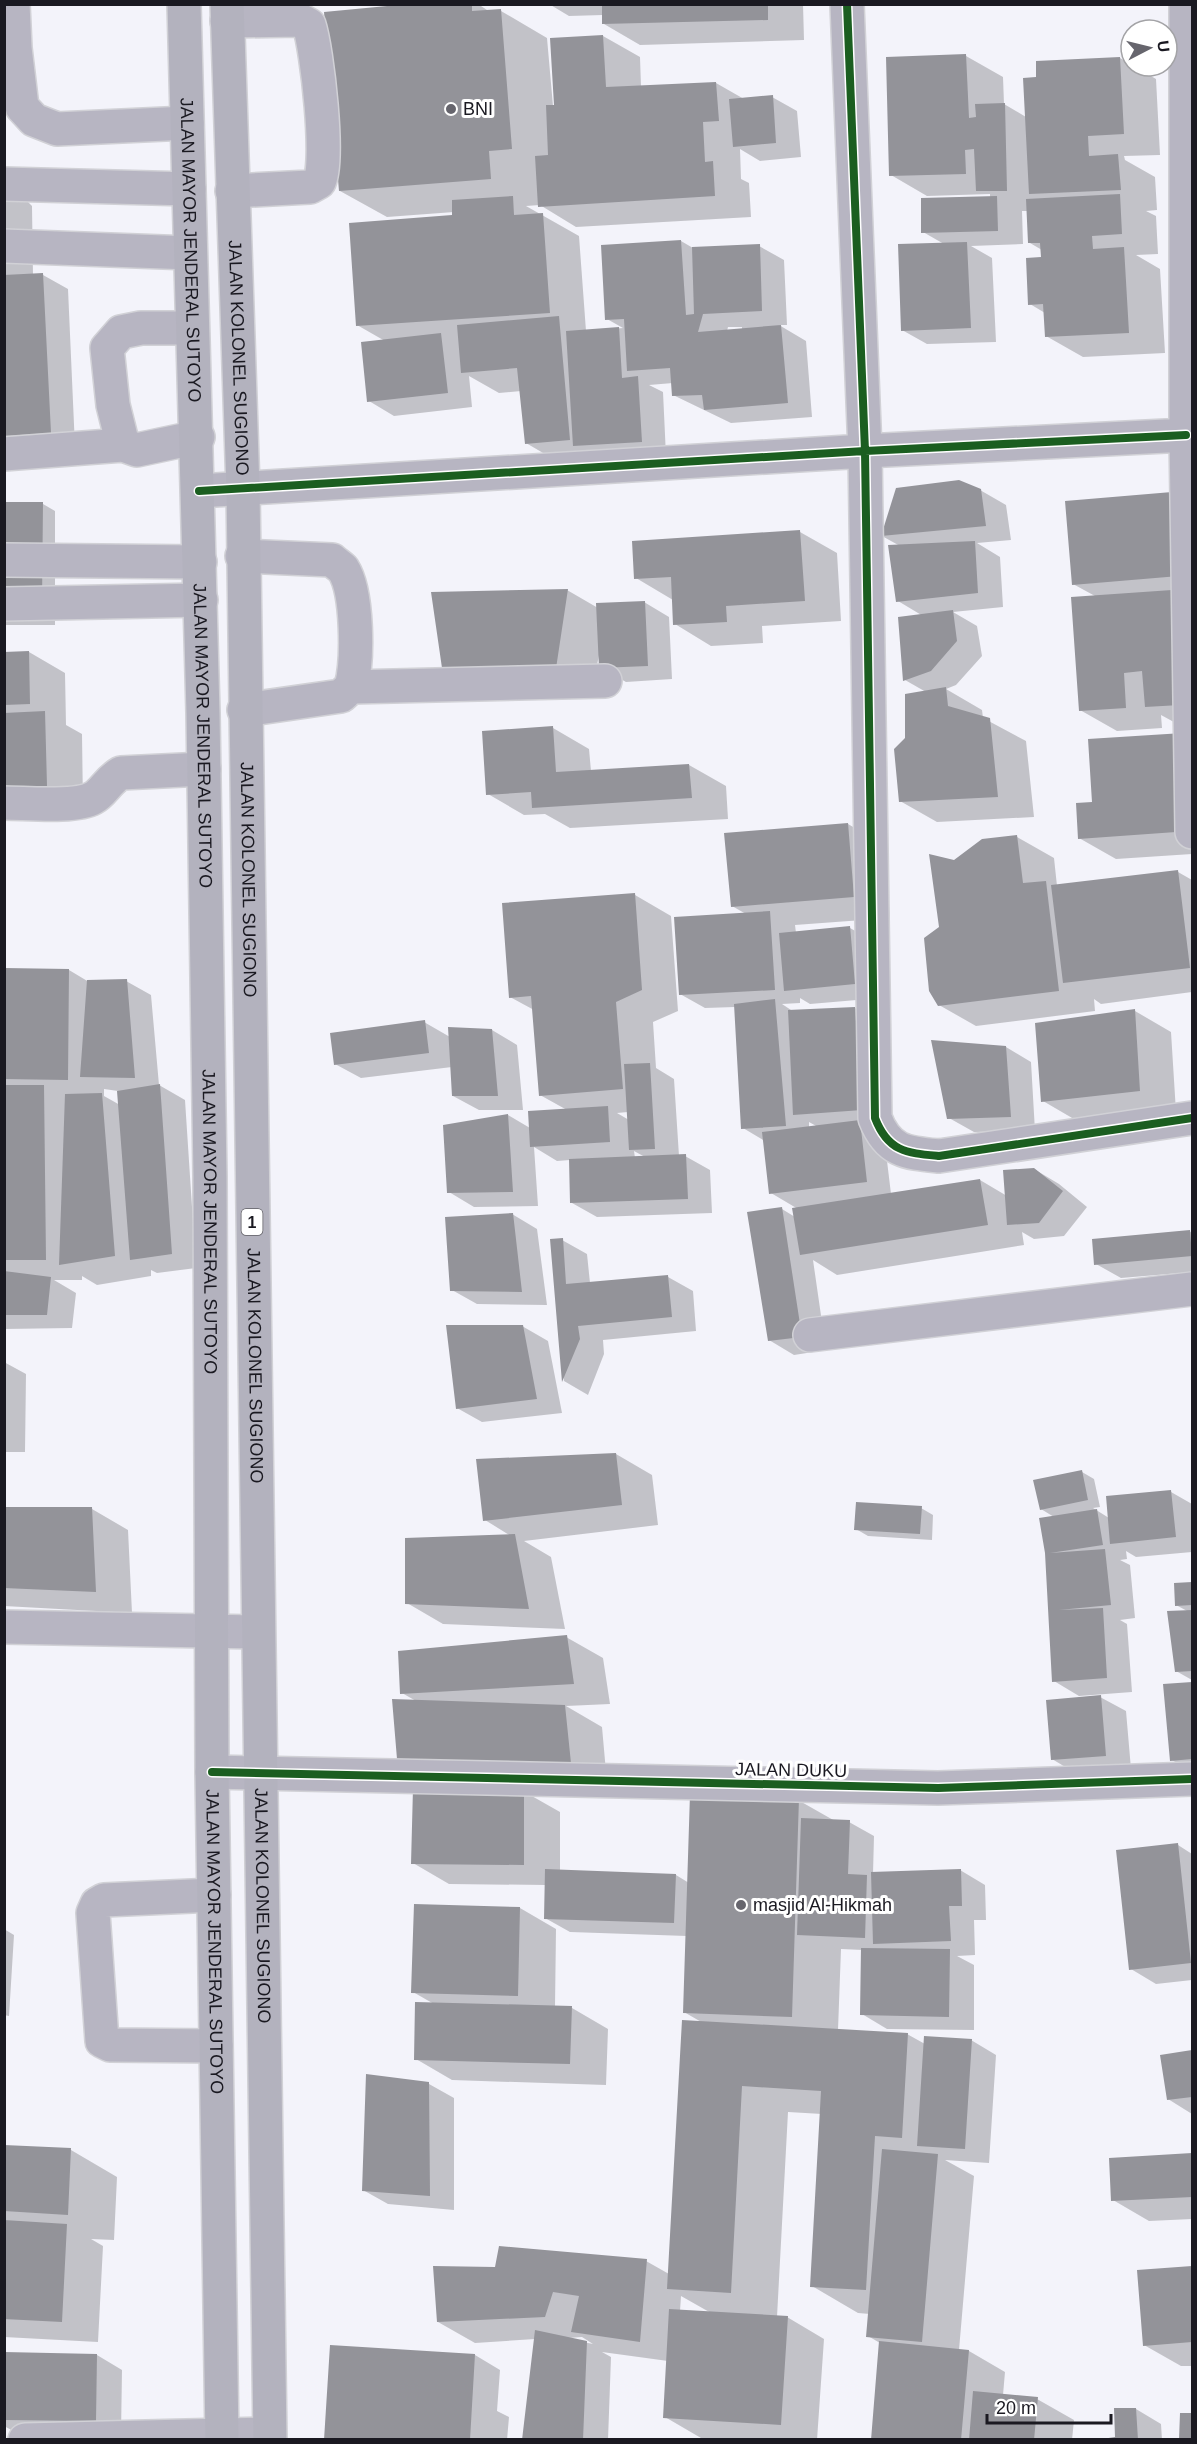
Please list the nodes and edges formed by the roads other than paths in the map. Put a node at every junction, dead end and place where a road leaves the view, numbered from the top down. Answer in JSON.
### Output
{"nodes":[{"id":1,"x":14,"y":4,"type":"edge"},
{"id":2,"x":184,"y":4,"type":"edge"},
{"id":3,"x":847,"y":4,"type":"edge"},
{"id":4,"x":1186,"y":4,"type":"edge"},
{"id":5,"x":227,"y":13,"type":"edge"},
{"id":6,"x":187,"y":123,"type":"junction"},
{"id":7,"x":4,"y":184,"type":"edge"},
{"id":8,"x":189,"y":189,"type":"junction"},
{"id":9,"x":232,"y":191,"type":"junction"},
{"id":10,"x":4,"y":246,"type":"edge"},
{"id":11,"x":190,"y":253,"type":"junction"},
{"id":12,"x":192,"y":327,"type":"junction"},
{"id":13,"x":1186,"y":435,"type":"junction"},
{"id":14,"x":198,"y":437,"type":"junction"},
{"id":15,"x":123,"y":445,"type":"junction"},
{"id":16,"x":865,"y":451,"type":"junction"},
{"id":17,"x":4,"y":454,"type":"edge"},
{"id":18,"x":243,"y":489,"type":"junction"},
{"id":19,"x":199,"y":491,"type":"junction"},
{"id":20,"x":242,"y":556,"type":"junction"},
{"id":21,"x":4,"y":560,"type":"edge"},
{"id":22,"x":201,"y":562,"type":"junction"},
{"id":23,"x":201,"y":600,"type":"junction"},
{"id":24,"x":4,"y":604,"type":"edge"},
{"id":25,"x":605,"y":681,"type":"dead end"},
{"id":26,"x":351,"y":687,"type":"junction"},
{"id":27,"x":244,"y":710,"type":"junction"},
{"id":28,"x":204,"y":769,"type":"junction"},
{"id":29,"x":4,"y":802,"type":"edge"},
{"id":30,"x":1192,"y":832,"type":"edge"},
{"id":31,"x":1192,"y":1118,"type":"edge"},
{"id":32,"x":1192,"y":1289,"type":"edge"},
{"id":33,"x":810,"y":1335,"type":"dead end"},
{"id":34,"x":4,"y":1627,"type":"edge"},
{"id":35,"x":258,"y":1632,"type":"junction"},
{"id":36,"x":211,"y":1633,"type":"junction"},
{"id":37,"x":212,"y":1772,"type":"junction"},
{"id":38,"x":260,"y":1773,"type":"junction"},
{"id":39,"x":1192,"y":1779,"type":"edge"},
{"id":40,"x":214,"y":1895,"type":"junction"},
{"id":41,"x":216,"y":2046,"type":"junction"},
{"id":42,"x":270,"y":2437,"type":"edge"},
{"id":43,"x":222,"y":2438,"type":"edge"},
{"id":44,"x":4,"y":2439,"type":"edge"},
{"id":45,"x":9,"y":2439,"type":"edge"},
{"id":46,"x":25,"y":2439,"type":"edge"}],
"edges":[{"from":1,"to":6,"type":"street"},
{"from":2,"to":6,"type":"highway","name":"JALAN MAYOR JENDERAL SUTOYO"},
{"from":3,"to":16,"type":"street"},
{"from":4,"to":13,"type":"street"},
{"from":5,"to":9,"type":"highway","name":"JALAN KOLONEL SUGIONO","number":"1"},
{"from":5,"to":9,"type":"street"},
{"from":6,"to":8,"type":"highway","name":"JALAN MAYOR JENDERAL SUTOYO"},
{"from":7,"to":8,"type":"street"},
{"from":8,"to":11,"type":"highway","name":"JALAN MAYOR JENDERAL SUTOYO"},
{"from":9,"to":18,"type":"highway","name":"JALAN KOLONEL SUGIONO","number":"1"},
{"from":10,"to":11,"type":"street"},
{"from":11,"to":12,"type":"highway","name":"JALAN MAYOR JENDERAL SUTOYO"},
{"from":12,"to":14,"type":"highway","name":"JALAN MAYOR JENDERAL SUTOYO"},
{"from":12,"to":15,"type":"street"},
{"from":13,"to":16,"type":"street"},
{"from":13,"to":30,"type":"street"},
{"from":14,"to":15,"type":"street"},
{"from":14,"to":19,"type":"highway","name":"JALAN MAYOR JENDERAL SUTOYO"},
{"from":15,"to":17,"type":"street"},
{"from":16,"to":18,"type":"street"},
{"from":16,"to":31,"type":"street"},
{"from":18,"to":19,"type":"street"},
{"from":18,"to":20,"type":"highway","name":"JALAN KOLONEL SUGIONO","number":"1"},
{"from":19,"to":22,"type":"highway","name":"JALAN MAYOR JENDERAL SUTOYO"},
{"from":20,"to":26,"type":"street"},
{"from":20,"to":27,"type":"highway","name":"JALAN KOLONEL SUGIONO","number":"1"},
{"from":21,"to":22,"type":"street"},
{"from":22,"to":23,"type":"highway","name":"JALAN MAYOR JENDERAL SUTOYO"},
{"from":23,"to":24,"type":"street"},
{"from":23,"to":28,"type":"highway","name":"JALAN MAYOR JENDERAL SUTOYO"},
{"from":25,"to":26,"type":"street"},
{"from":26,"to":27,"type":"street"},
{"from":27,"to":35,"type":"highway","name":"JALAN KOLONEL SUGIONO","number":"1"},
{"from":28,"to":29,"type":"street"},
{"from":28,"to":36,"type":"highway","name":"JALAN MAYOR JENDERAL SUTOYO"},
{"from":32,"to":33,"type":"street"},
{"from":34,"to":36,"type":"street"},
{"from":35,"to":36,"type":"street"},
{"from":35,"to":38,"type":"highway","name":"JALAN KOLONEL SUGIONO","number":"1"},
{"from":36,"to":37,"type":"highway","name":"JALAN MAYOR JENDERAL SUTOYO"},
{"from":37,"to":38,"type":"street","name":"JALAN DUKU"},
{"from":37,"to":40,"type":"highway","name":"JALAN MAYOR JENDERAL SUTOYO"},
{"from":38,"to":39,"type":"street","name":"JALAN DUKU"},
{"from":38,"to":42,"type":"highway","name":"JALAN KOLONEL SUGIONO","number":"1"},
{"from":40,"to":41,"type":"highway","name":"JALAN MAYOR JENDERAL SUTOYO"},
{"from":40,"to":41,"type":"street"},
{"from":41,"to":43,"type":"highway","name":"JALAN MAYOR JENDERAL SUTOYO"},
{"from":42,"to":43,"type":"street"},
{"from":43,"to":46,"type":"street"},
{"from":44,"to":45,"type":"street"}]}
